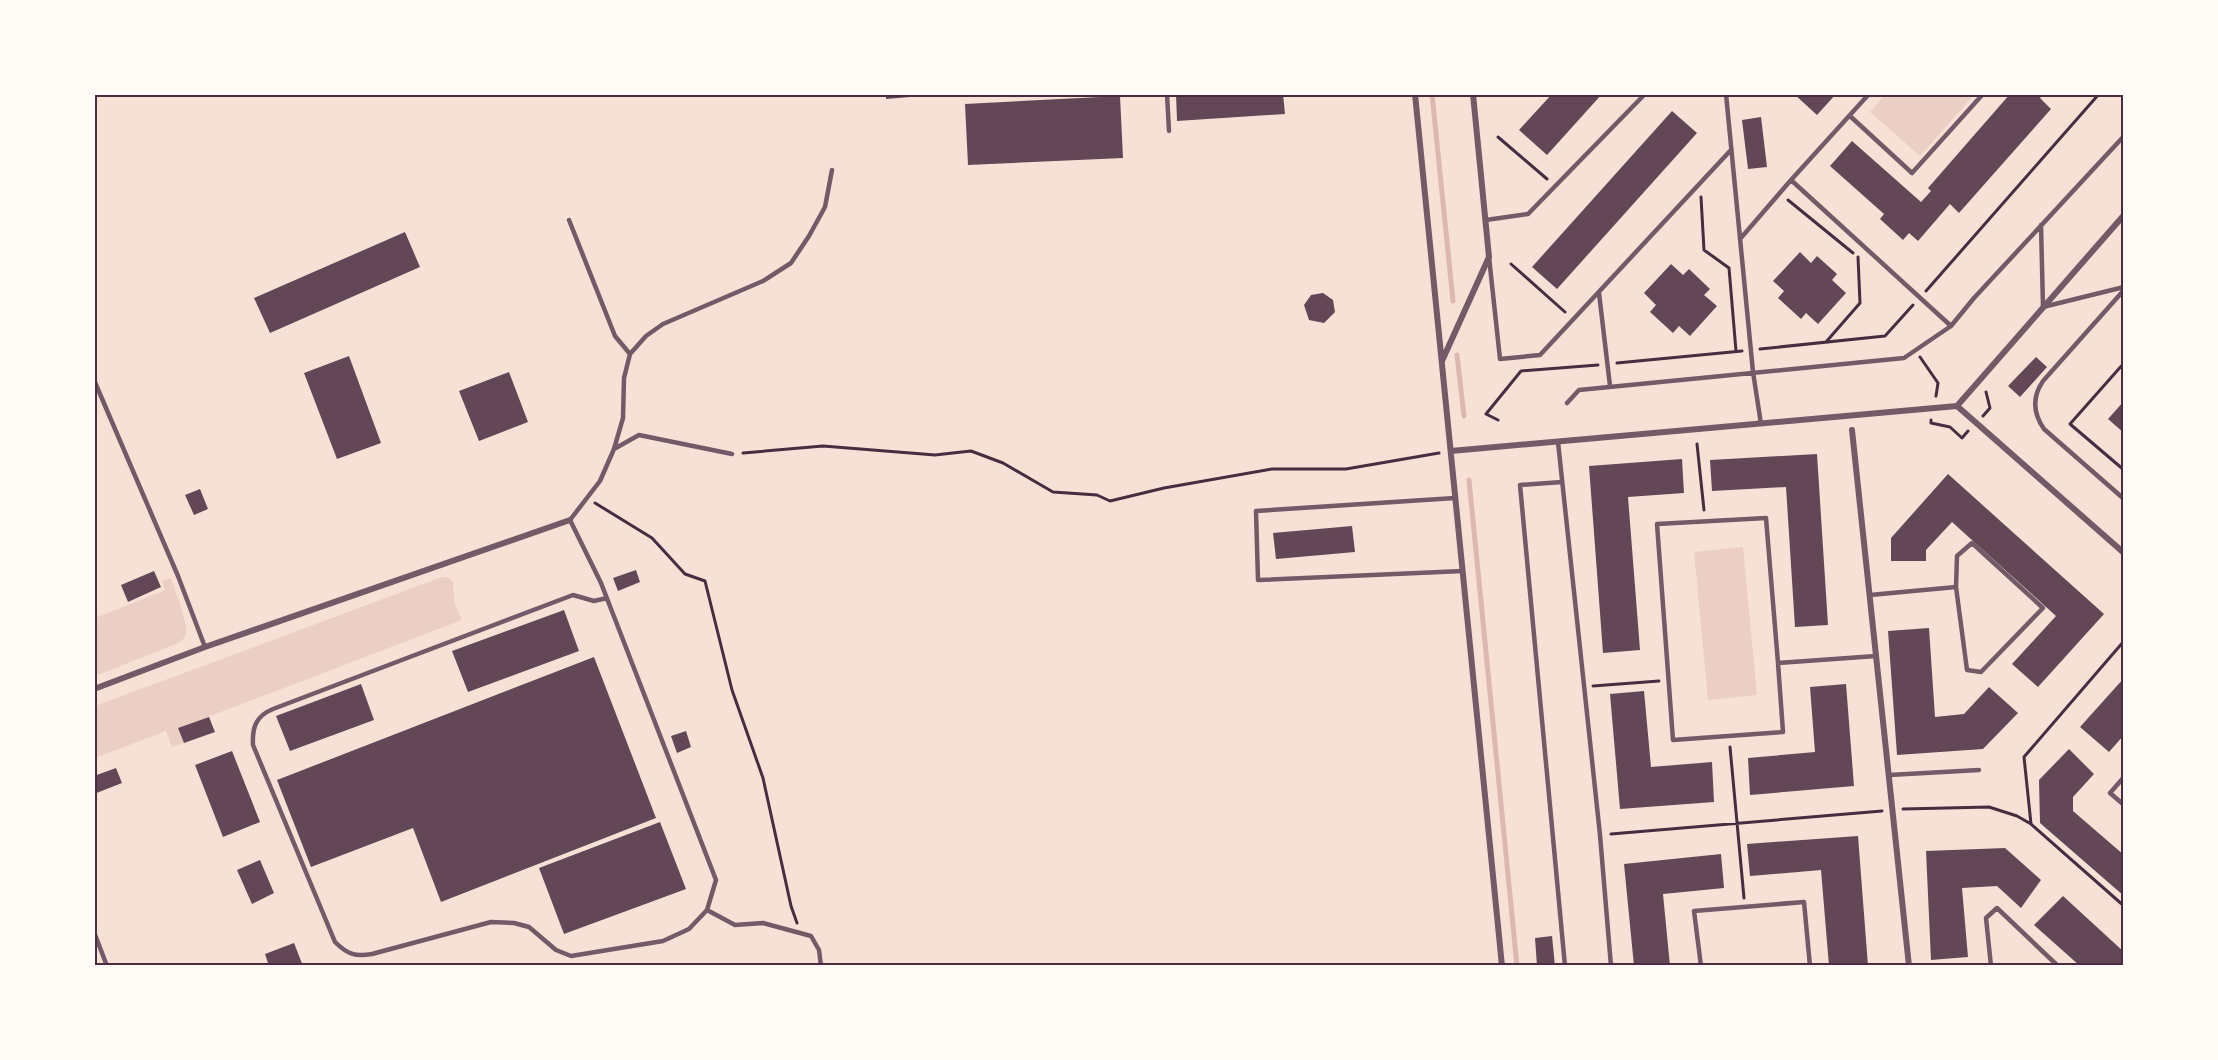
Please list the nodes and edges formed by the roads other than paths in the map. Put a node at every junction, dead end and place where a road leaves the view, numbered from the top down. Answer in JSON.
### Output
{"nodes":[{"id":1,"x":1167,"y":94,"type":"edge"},
{"id":2,"x":1415,"y":94,"type":"edge"},
{"id":3,"x":1473,"y":94,"type":"edge"},
{"id":4,"x":1646,"y":94,"type":"edge"},
{"id":5,"x":1726,"y":94,"type":"edge"},
{"id":6,"x":1869,"y":94,"type":"edge"},
{"id":7,"x":1983,"y":94,"type":"edge"},
{"id":8,"x":1850,"y":116,"type":"junction"},
{"id":9,"x":1168,"y":131,"type":"dead end"},
{"id":10,"x":2124,"y":136,"type":"edge"},
{"id":11,"x":1730,"y":151,"type":"junction"},
{"id":12,"x":832,"y":170,"type":"dead end"},
{"id":13,"x":1791,"y":180,"type":"junction"},
{"id":14,"x":2124,"y":215,"type":"edge"},
{"id":15,"x":569,"y":220,"type":"dead end"},
{"id":16,"x":1486,"y":220,"type":"junction"},
{"id":17,"x":2041,"y":225,"type":"junction"},
{"id":18,"x":1740,"y":239,"type":"junction"},
{"id":19,"x":1490,"y":257,"type":"junction"},
{"id":20,"x":2124,"y":289,"type":"edge"},
{"id":21,"x":1599,"y":293,"type":"junction"},
{"id":22,"x":2043,"y":307,"type":"junction"},
{"id":23,"x":1951,"y":326,"type":"junction"},
{"id":24,"x":630,"y":354,"type":"junction"},
{"id":25,"x":1442,"y":361,"type":"junction"},
{"id":26,"x":1753,"y":372,"type":"junction"},
{"id":27,"x":94,"y":380,"type":"edge"},
{"id":28,"x":1610,"y":386,"type":"junction"},
{"id":29,"x":1567,"y":403,"type":"dead end"},
{"id":30,"x":1957,"y":406,"type":"junction"},
{"id":31,"x":1850,"y":416,"type":"junction"},
{"id":32,"x":1761,"y":424,"type":"junction"},
{"id":33,"x":1852,"y":430,"type":"joint"},
{"id":34,"x":1558,"y":442,"type":"junction"},
{"id":35,"x":614,"y":449,"type":"junction"},
{"id":36,"x":1451,"y":451,"type":"junction"},
{"id":37,"x":732,"y":454,"type":"road end"},
{"id":38,"x":1562,"y":482,"type":"junction"},
{"id":39,"x":1455,"y":498,"type":"junction"},
{"id":40,"x":2124,"y":499,"type":"edge"},
{"id":41,"x":570,"y":520,"type":"junction"},
{"id":42,"x":2124,"y":553,"type":"edge"},
{"id":43,"x":1462,"y":571,"type":"junction"},
{"id":44,"x":1956,"y":587,"type":"junction"},
{"id":45,"x":1870,"y":595,"type":"junction"},
{"id":46,"x":607,"y":598,"type":"junction"},
{"id":47,"x":205,"y":647,"type":"junction"},
{"id":48,"x":1876,"y":656,"type":"junction"},
{"id":49,"x":1778,"y":663,"type":"junction"},
{"id":50,"x":94,"y":688,"type":"edge"},
{"id":51,"x":1979,"y":771,"type":"dead end"},
{"id":52,"x":1889,"y":775,"type":"junction"},
{"id":53,"x":2124,"y":777,"type":"edge"},
{"id":54,"x":2124,"y":805,"type":"edge"},
{"id":55,"x":707,"y":910,"type":"junction"},
{"id":56,"x":94,"y":932,"type":"edge"},
{"id":57,"x":107,"y":966,"type":"edge"},
{"id":58,"x":821,"y":966,"type":"edge"},
{"id":59,"x":1502,"y":966,"type":"edge"},
{"id":60,"x":1565,"y":966,"type":"edge"},
{"id":61,"x":1611,"y":966,"type":"edge"},
{"id":62,"x":1701,"y":966,"type":"edge"},
{"id":63,"x":1810,"y":966,"type":"edge"},
{"id":64,"x":1910,"y":966,"type":"edge"},
{"id":65,"x":1991,"y":966,"type":"edge"},
{"id":66,"x":2058,"y":966,"type":"edge"}],
"edges":[{"from":1,"to":9,"type":"lane"},
{"from":2,"to":25,"type":"street"},
{"from":3,"to":16,"type":"street"},
{"from":4,"to":16,"type":"lane"},
{"from":5,"to":11,"type":"lane"},
{"from":6,"to":8,"type":"lane"},
{"from":7,"to":8,"type":"lane"},
{"from":8,"to":13,"type":"lane"},
{"from":10,"to":17,"type":"lane"},
{"from":11,"to":18,"type":"lane"},
{"from":11,"to":21,"type":"lane"},
{"from":12,"to":24,"type":"lane"},
{"from":13,"to":18,"type":"lane"},
{"from":13,"to":23,"type":"lane"},
{"from":14,"to":22,"type":"street"},
{"from":15,"to":24,"type":"lane"},
{"from":16,"to":19,"type":"street"},
{"from":17,"to":22,"type":"lane"},
{"from":17,"to":23,"type":"lane"},
{"from":18,"to":26,"type":"lane"},
{"from":19,"to":21,"type":"lane"},
{"from":19,"to":25,"type":"street"},
{"from":20,"to":22,"type":"lane"},
{"from":20,"to":40,"type":"lane"},
{"from":21,"to":28,"type":"lane"},
{"from":22,"to":30,"type":"street"},
{"from":23,"to":26,"type":"lane"},
{"from":24,"to":35,"type":"lane"},
{"from":25,"to":36,"type":"street"},
{"from":26,"to":28,"type":"lane"},
{"from":26,"to":32,"type":"lane"},
{"from":27,"to":47,"type":"lane"},
{"from":28,"to":29,"type":"lane"},
{"from":30,"to":31,"type":"street"},
{"from":30,"to":42,"type":"street"},
{"from":31,"to":32,"type":"street"},
{"from":31,"to":33,"type":"lane"},
{"from":32,"to":34,"type":"street"},
{"from":33,"to":45,"type":"street"},
{"from":34,"to":36,"type":"street"},
{"from":34,"to":38,"type":"lane"},
{"from":35,"to":37,"type":"lane"},
{"from":35,"to":41,"type":"lane"},
{"from":36,"to":39,"type":"street"},
{"from":38,"to":60,"type":"lane"},
{"from":38,"to":61,"type":"lane"},
{"from":39,"to":43,"type":"street"},
{"from":39,"to":43,"type":"lane"},
{"from":41,"to":46,"type":"lane"},
{"from":41,"to":47,"type":"street"},
{"from":43,"to":59,"type":"street"},
{"from":44,"to":44,"type":"lane"},
{"from":44,"to":45,"type":"lane"},
{"from":45,"to":48,"type":"street"},
{"from":46,"to":55,"type":"lane"},
{"from":46,"to":55,"type":"lane"},
{"from":47,"to":50,"type":"street"},
{"from":48,"to":49,"type":"lane"},
{"from":48,"to":52,"type":"street"},
{"from":49,"to":49,"type":"lane"},
{"from":51,"to":52,"type":"lane"},
{"from":52,"to":64,"type":"street"},
{"from":53,"to":54,"type":"lane"},
{"from":55,"to":58,"type":"lane"},
{"from":56,"to":57,"type":"lane"},
{"from":62,"to":63,"type":"lane"},
{"from":65,"to":66,"type":"lane"}]}
